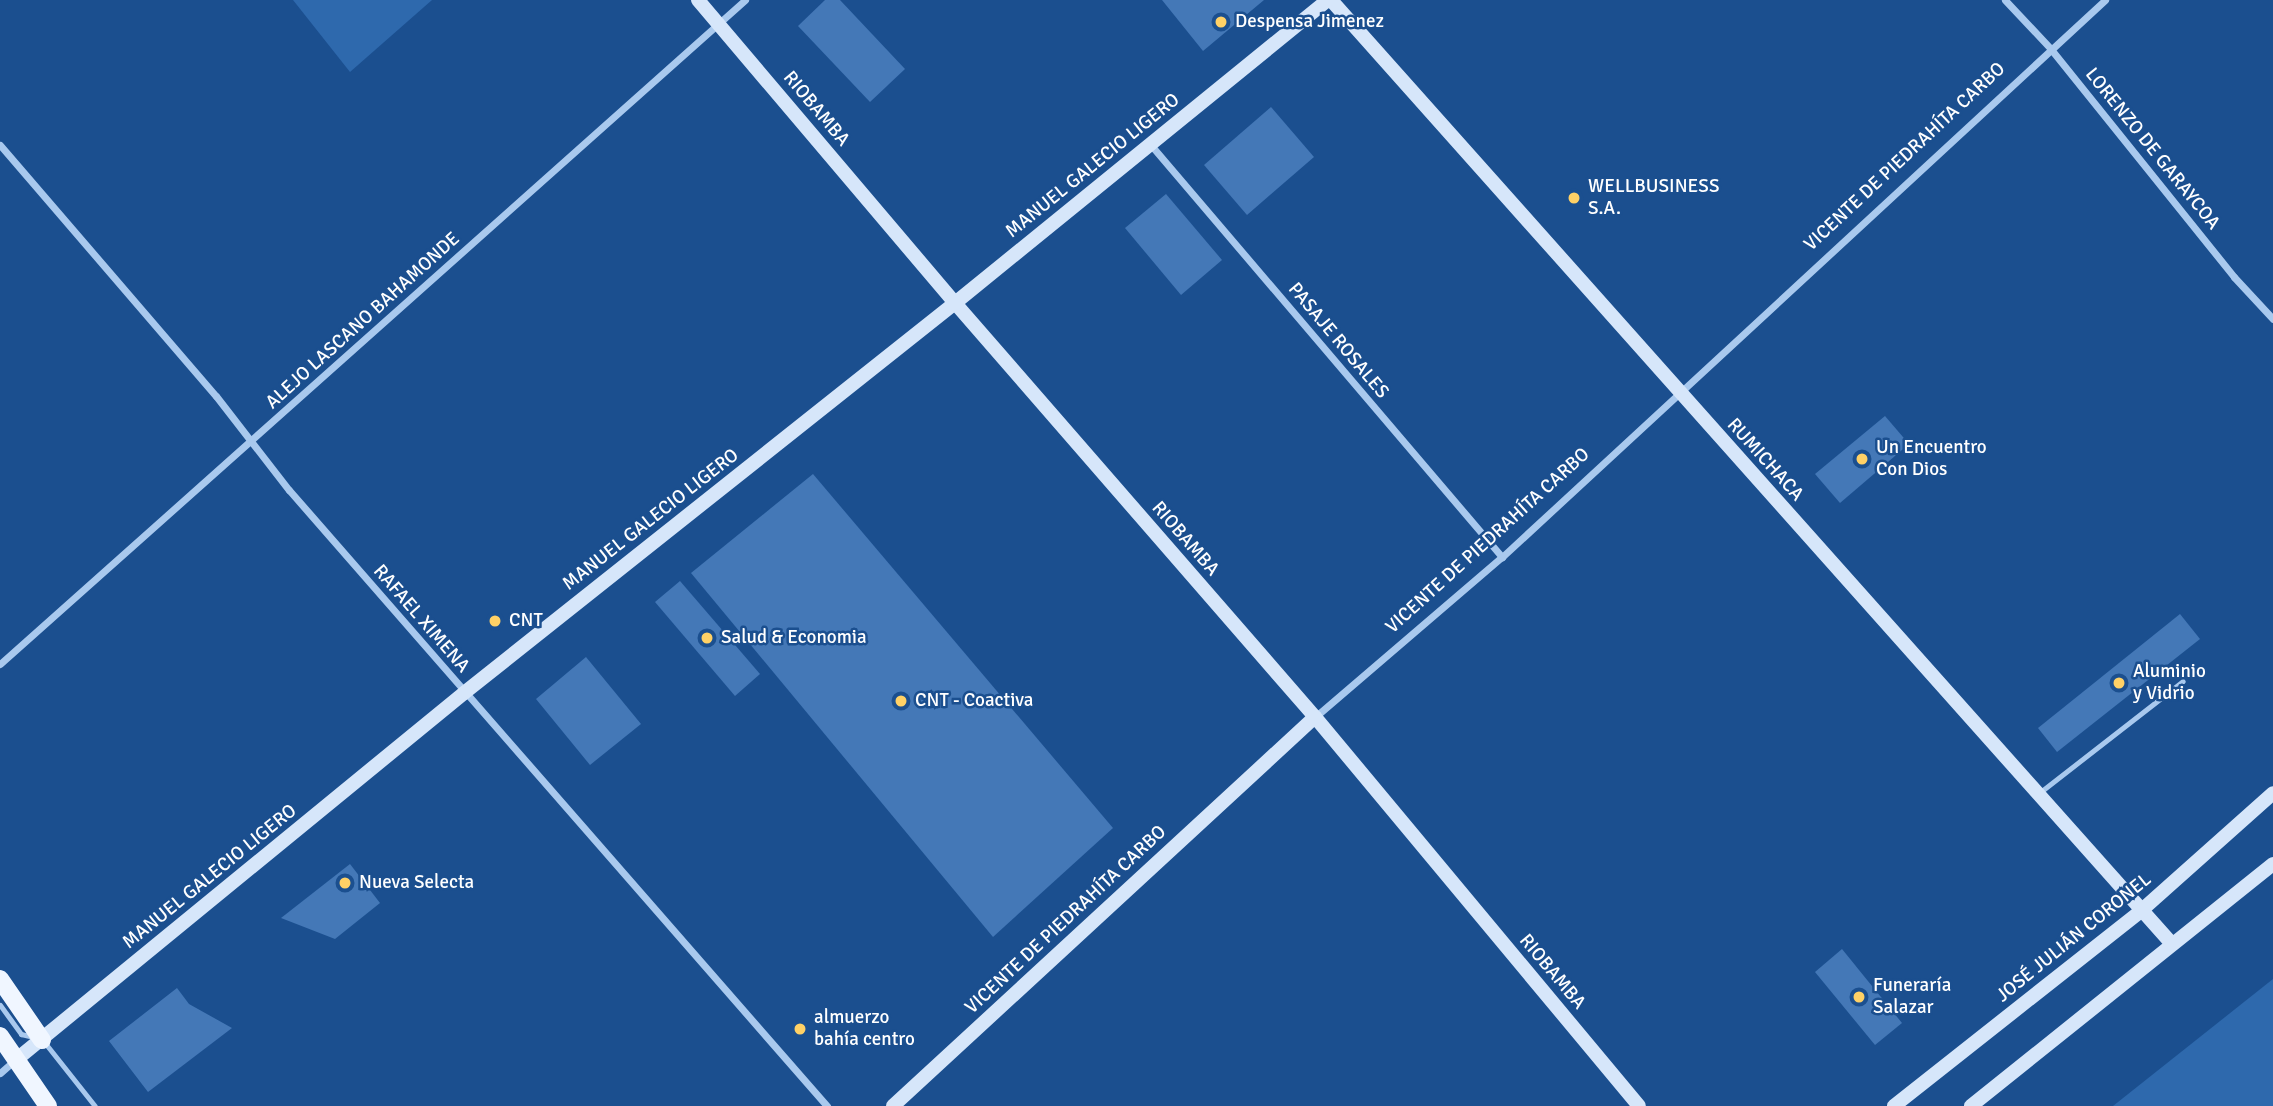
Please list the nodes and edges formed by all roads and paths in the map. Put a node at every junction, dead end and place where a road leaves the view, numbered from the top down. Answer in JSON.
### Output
{"nodes":[{"id":1,"x":698,"y":0,"type":"edge"},
{"id":2,"x":745,"y":0,"type":"edge"},
{"id":3,"x":1329,"y":0,"type":"edge"},
{"id":4,"x":2005,"y":0,"type":"edge"},
{"id":5,"x":2105,"y":0,"type":"edge"},
{"id":6,"x":718,"y":24,"type":"junction"},
{"id":7,"x":2050,"y":48,"type":"junction"},
{"id":8,"x":1150,"y":144,"type":"junction"},
{"id":9,"x":0,"y":145,"type":"edge"},
{"id":10,"x":955,"y":303,"type":"junction"},
{"id":11,"x":2273,"y":319,"type":"edge"},
{"id":12,"x":1679,"y":394,"type":"junction"},
{"id":13,"x":249,"y":441,"type":"junction"},
{"id":14,"x":1502,"y":557,"type":"junction"},
{"id":15,"x":0,"y":664,"type":"edge"},
{"id":16,"x":2183,"y":681,"type":"dead end"},
{"id":17,"x":464,"y":693,"type":"junction"},
{"id":18,"x":1315,"y":718,"type":"junction"},
{"id":19,"x":2039,"y":793,"type":"junction"},
{"id":20,"x":2273,"y":793,"type":"edge"},
{"id":21,"x":2273,"y":864,"type":"edge"},
{"id":22,"x":2143,"y":909,"type":"junction"},
{"id":23,"x":2172,"y":944,"type":"junction"},
{"id":24,"x":0,"y":979,"type":"edge"},
{"id":25,"x":0,"y":1005,"type":"edge"},
{"id":26,"x":0,"y":1036,"type":"edge"},
{"id":27,"x":42,"y":1040,"type":"junction"},
{"id":28,"x":17,"y":1059,"type":"junction"},
{"id":29,"x":0,"y":1073,"type":"edge"},
{"id":30,"x":48,"y":1106,"type":"edge"},
{"id":31,"x":95,"y":1106,"type":"edge"},
{"id":32,"x":827,"y":1106,"type":"edge"},
{"id":33,"x":893,"y":1106,"type":"edge"},
{"id":34,"x":1639,"y":1106,"type":"edge"},
{"id":35,"x":1894,"y":1106,"type":"edge"},
{"id":36,"x":1971,"y":1106,"type":"edge"}],
"edges":[{"from":1,"to":6,"type":"main road","name":"RIOBAMBA"},
{"from":2,"to":6,"type":"street","name":"ALEJO LASCANO BAHAMONDE"},
{"from":3,"to":8,"type":"main road","name":"MANUEL GALECIO LIGERO"},
{"from":3,"to":12,"type":"main road","name":"RUMICHACA"},
{"from":4,"to":7,"type":"street","name":"LORENZO DE GARAYCOA"},
{"from":5,"to":7,"type":"street","name":"VICENTE DE PIEDRAHÍTA CARBO"},
{"from":6,"to":10,"type":"main road","name":"RIOBAMBA"},
{"from":6,"to":13,"type":"street","name":"ALEJO LASCANO BAHAMONDE"},
{"from":7,"to":11,"type":"street","name":"LORENZO DE GARAYCOA"},
{"from":7,"to":12,"type":"street","name":"VICENTE DE PIEDRAHÍTA CARBO"},
{"from":8,"to":10,"type":"main road","name":"MANUEL GALECIO LIGERO"},
{"from":8,"to":14,"type":"street","name":"PASAJE ROSALES"},
{"from":9,"to":13,"type":"street","name":"RAFAEL XIMENA"},
{"from":10,"to":17,"type":"main road","name":"MANUEL GALECIO LIGERO"},
{"from":10,"to":18,"type":"main road","name":"RIOBAMBA"},
{"from":12,"to":14,"type":"street","name":"VICENTE DE PIEDRAHÍTA CARBO"},
{"from":12,"to":19,"type":"main road","name":"RUMICHACA"},
{"from":13,"to":15,"type":"street","name":"ALEJO LASCANO BAHAMONDE"},
{"from":13,"to":17,"type":"street","name":"RAFAEL XIMENA"},
{"from":14,"to":18,"type":"street","name":"VICENTE DE PIEDRAHÍTA CARBO"},
{"from":16,"to":19,"type":"lane"},
{"from":17,"to":27,"type":"main road","name":"MANUEL GALECIO LIGERO"},
{"from":17,"to":32,"type":"street","name":"RAFAEL XIMENA"},
{"from":18,"to":33,"type":"main road","name":"VICENTE DE PIEDRAHÍTA CARBO"},
{"from":18,"to":34,"type":"main road","name":"RIOBAMBA"},
{"from":19,"to":22,"type":"main road","name":"RUMICHACA"},
{"from":20,"to":22,"type":"main road","name":"JOSÉ JULIÁN CORONEL"},
{"from":21,"to":23,"type":"main road"},
{"from":22,"to":23,"type":"main road","name":"RUMICHACA"},
{"from":22,"to":35,"type":"main road","name":"JOSÉ JULIÁN CORONEL"},
{"from":23,"to":36,"type":"main road"},
{"from":24,"to":27,"type":"main road"},
{"from":25,"to":27,"type":"lane"},
{"from":26,"to":28,"type":"main road"},
{"from":27,"to":28,"type":"main road","name":"MANUEL GALECIO LIGERO"},
{"from":27,"to":31,"type":"lane"},
{"from":28,"to":29,"type":"street","name":"MANUEL GALECIO LIGERO"},
{"from":28,"to":30,"type":"main road"}]}
